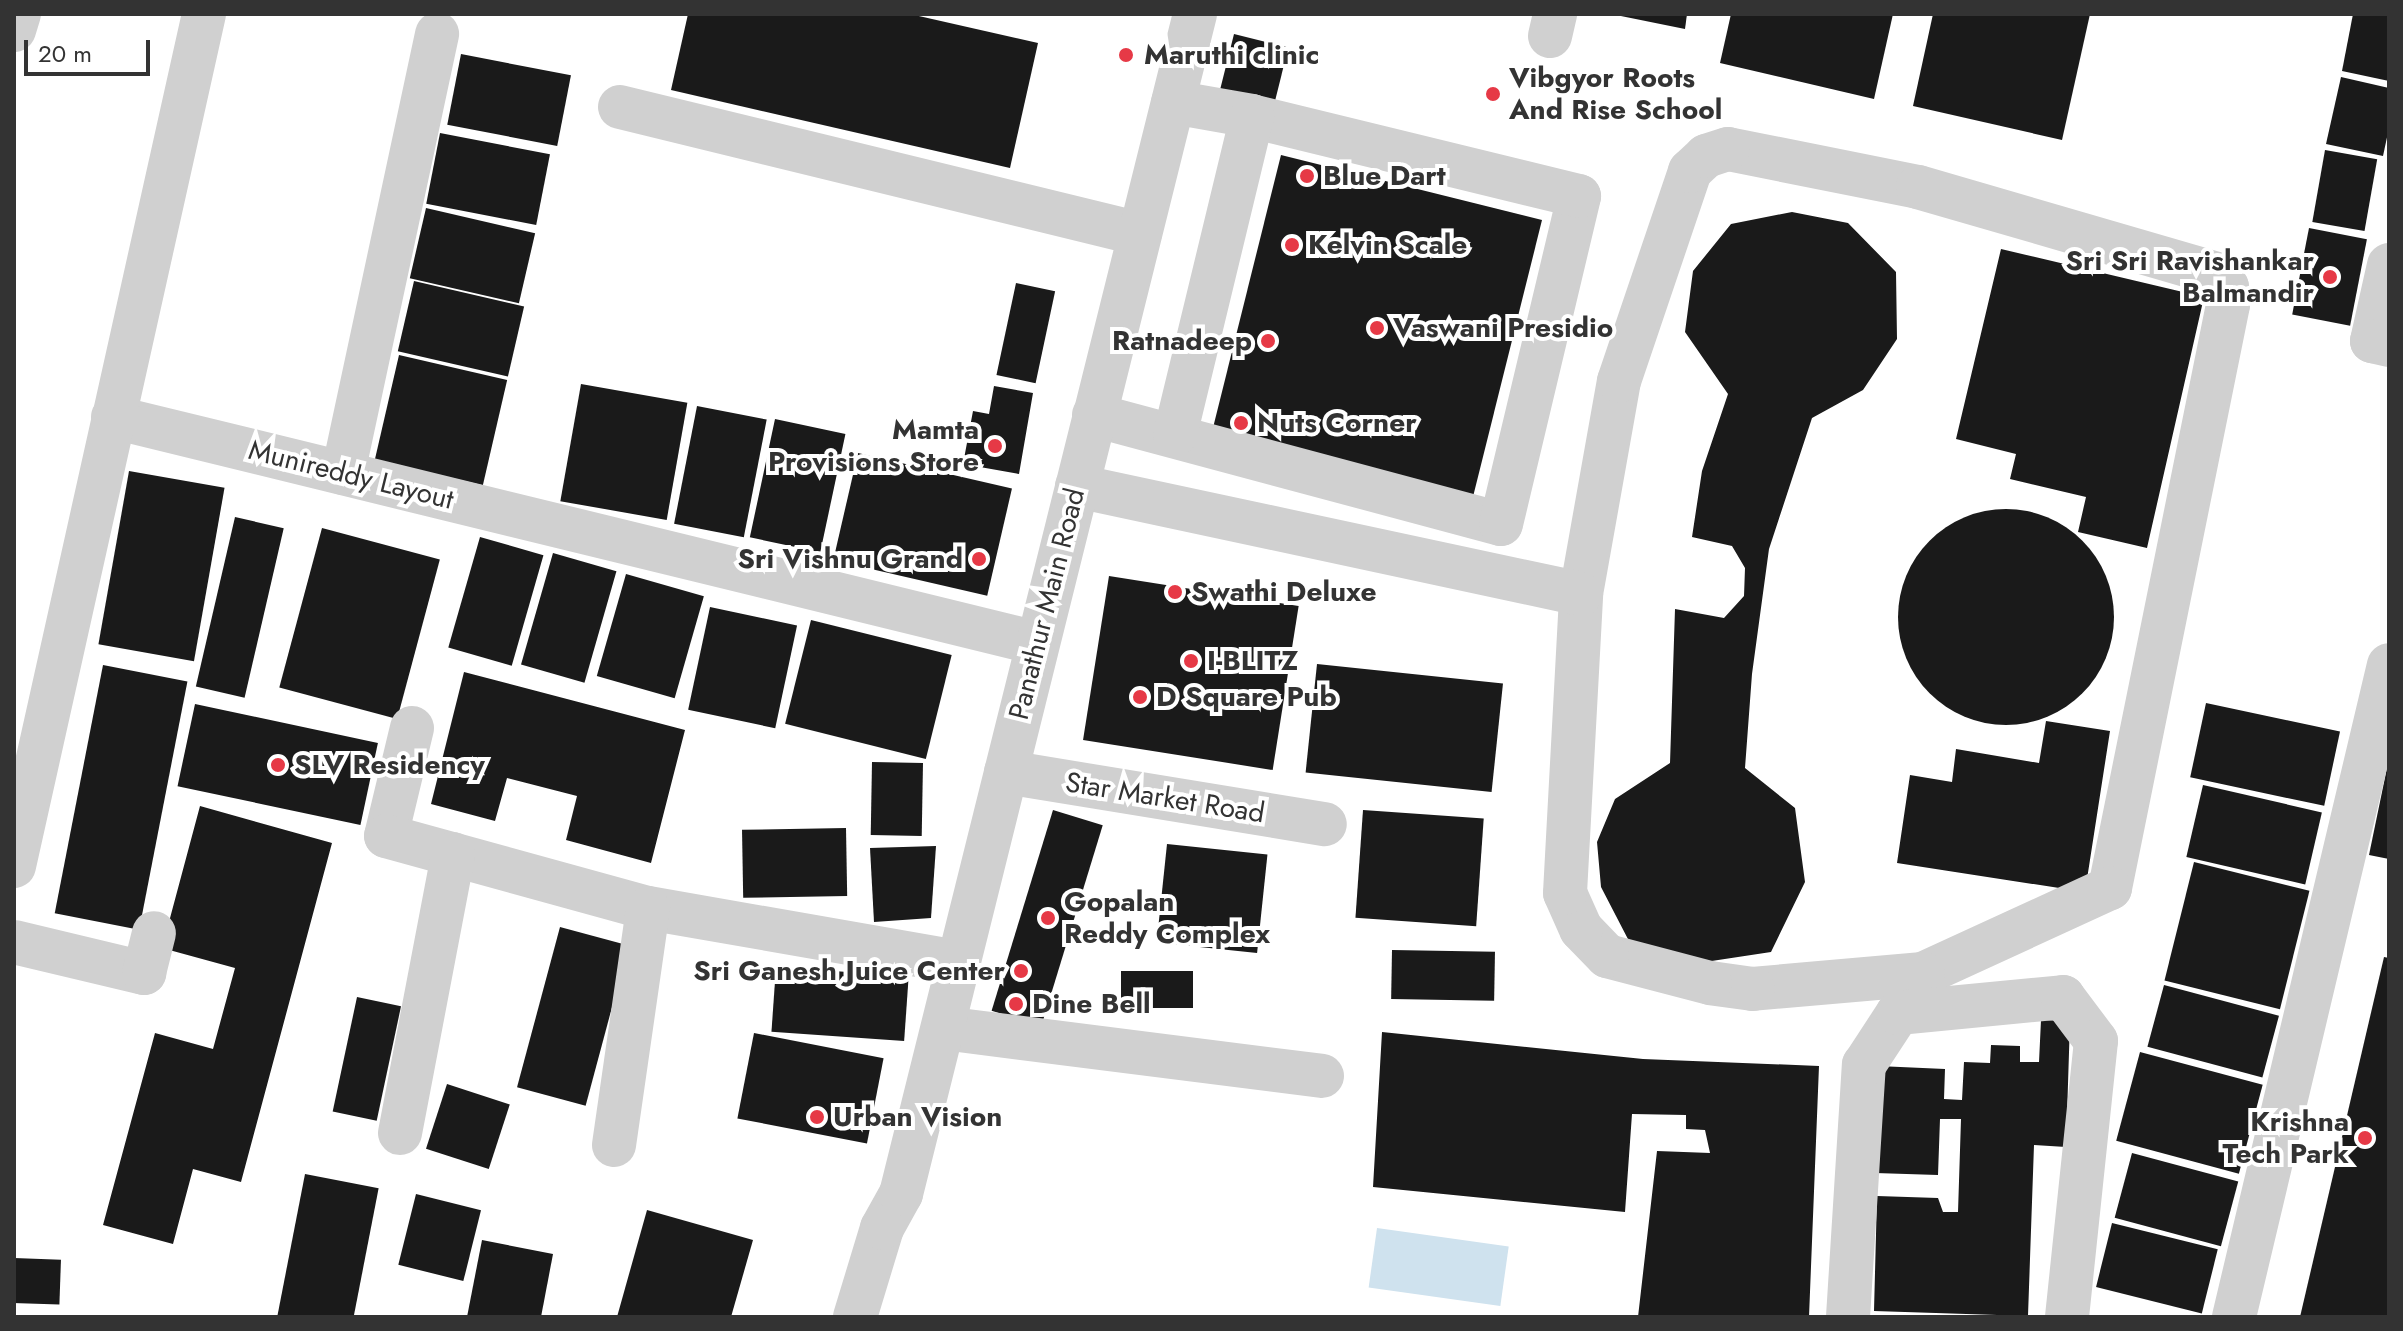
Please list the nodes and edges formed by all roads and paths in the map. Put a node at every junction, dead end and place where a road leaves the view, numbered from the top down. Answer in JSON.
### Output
{"nodes":[{"id":1,"x":19,"y":14,"type":"edge"},
{"id":2,"x":204,"y":14,"type":"edge"},
{"id":3,"x":1195,"y":14,"type":"edge"},
{"id":4,"x":14,"y":30,"type":"edge"},
{"id":5,"x":437,"y":34,"type":"dead end"},
{"id":6,"x":1173,"y":102,"type":"junction"},
{"id":7,"x":620,"y":107,"type":"dead end"},
{"id":8,"x":1252,"y":116,"type":"junction"},
{"id":9,"x":1140,"y":234,"type":"junction"},
{"id":10,"x":2389,"y":265,"type":"edge"},
{"id":11,"x":2389,"y":345,"type":"edge"},
{"id":12,"x":1094,"y":415,"type":"junction"},
{"id":13,"x":113,"y":417,"type":"junction"},
{"id":14,"x":1175,"y":435,"type":"junction"},
{"id":15,"x":343,"y":473,"type":"junction"},
{"id":16,"x":1077,"y":486,"type":"junction"},
{"id":17,"x":1581,"y":594,"type":"junction"},
{"id":18,"x":1037,"y":643,"type":"junction"},
{"id":19,"x":2389,"y":665,"type":"edge"},
{"id":20,"x":412,"y":728,"type":"dead end"},
{"id":21,"x":1006,"y":772,"type":"junction"},
{"id":22,"x":1325,"y":824,"type":"dead end"},
{"id":23,"x":453,"y":854,"type":"junction"},
{"id":24,"x":14,"y":866,"type":"edge"},
{"id":25,"x":648,"y":908,"type":"junction"},
{"id":26,"x":154,"y":933,"type":"dead end"},
{"id":27,"x":14,"y":942,"type":"edge"},
{"id":28,"x":958,"y":962,"type":"junction"},
{"id":29,"x":943,"y":1028,"type":"junction"},
{"id":30,"x":1322,"y":1076,"type":"dead end"},
{"id":31,"x":400,"y":1133,"type":"dead end"},
{"id":32,"x":614,"y":1145,"type":"dead end"},
{"id":33,"x":901,"y":1194,"type":"junction"},
{"id":34,"x":855,"y":1317,"type":"edge"},
{"id":35,"x":885,"y":1317,"type":"edge"},
{"id":36,"x":1848,"y":1317,"type":"edge"},
{"id":37,"x":2067,"y":1317,"type":"edge"},
{"id":38,"x":2234,"y":1317,"type":"edge"}],
"edges":[{"from":1,"to":4,"type":"street"},
{"from":2,"to":13,"type":"street"},
{"from":3,"to":6,"type":"street","name":"Panathur Main Road"},
{"from":5,"to":15,"type":"street"},
{"from":6,"to":8,"type":"street"},
{"from":6,"to":9,"type":"street","name":"Panathur Main Road"},
{"from":7,"to":9,"type":"street"},
{"from":8,"to":14,"type":"street"},
{"from":8,"to":14,"type":"street"},
{"from":9,"to":12,"type":"street","name":"Panathur Main Road"},
{"from":10,"to":11,"type":"street"},
{"from":12,"to":14,"type":"street"},
{"from":12,"to":16,"type":"street","name":"Panathur Main Road"},
{"from":13,"to":15,"type":"street","name":"Munireddy Layout"},
{"from":13,"to":24,"type":"street"},
{"from":15,"to":18,"type":"street","name":"Munireddy Layout"},
{"from":16,"to":17,"type":"street"},
{"from":16,"to":18,"type":"street","name":"Panathur Main Road"},
{"from":17,"to":17,"type":"street"},
{"from":18,"to":21,"type":"street","name":"Panathur Main Road"},
{"from":19,"to":38,"type":"street"},
{"from":20,"to":23,"type":"street"},
{"from":21,"to":22,"type":"street","name":"Star Market Road"},
{"from":21,"to":28,"type":"street","name":"Panathur Main Road"},
{"from":23,"to":25,"type":"street"},
{"from":23,"to":31,"type":"street"},
{"from":25,"to":28,"type":"street"},
{"from":25,"to":32,"type":"street"},
{"from":26,"to":27,"type":"street"},
{"from":28,"to":29,"type":"street","name":"Panathur Main Road"},
{"from":29,"to":30,"type":"street"},
{"from":29,"to":33,"type":"street","name":"Panathur Main Road"},
{"from":33,"to":34,"type":"street","name":"Panathur Main Road"},
{"from":33,"to":35,"type":"street","name":"Panathur Main Road"},
{"from":36,"to":37,"type":"street"}]}
